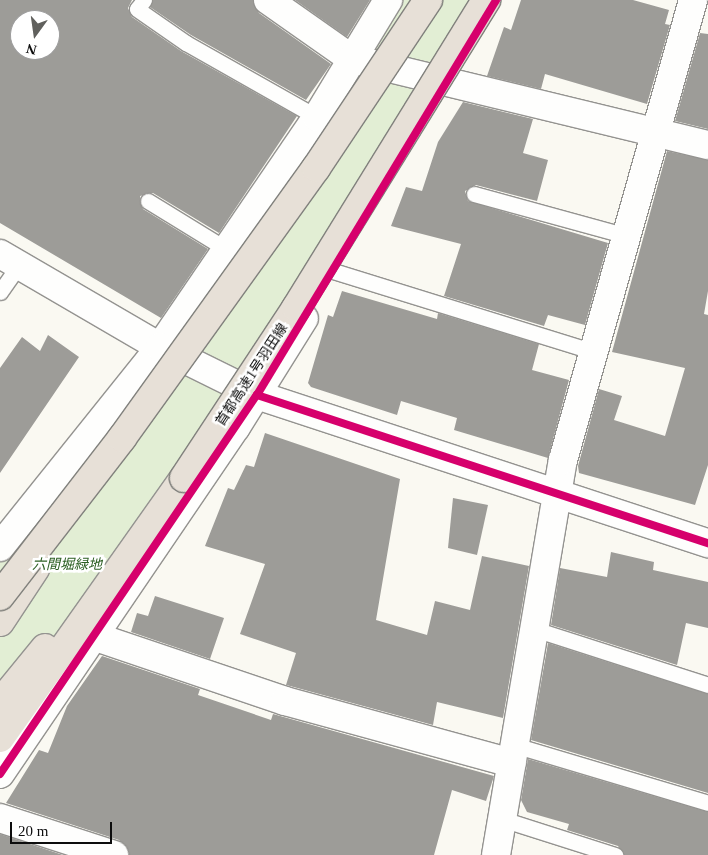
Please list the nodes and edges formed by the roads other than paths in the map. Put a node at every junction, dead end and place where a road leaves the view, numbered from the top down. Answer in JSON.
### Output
{"nodes":[{"id":1,"x":144,"y":0,"type":"edge"},
{"id":2,"x":268,"y":0,"type":"edge"},
{"id":3,"x":388,"y":0,"type":"edge"},
{"id":4,"x":428,"y":0,"type":"edge"},
{"id":5,"x":486,"y":0,"type":"edge"},
{"id":6,"x":496,"y":0,"type":"edge"},
{"id":7,"x":693,"y":0,"type":"edge"},
{"id":8,"x":352,"y":59,"type":"junction"},
{"id":9,"x":450,"y":83,"type":"junction"},
{"id":10,"x":317,"y":117,"type":"junction"},
{"id":11,"x":654,"y":132,"type":"junction"},
{"id":12,"x":708,"y":145,"type":"edge"},
{"id":13,"x":474,"y":194,"type":"dead end"},
{"id":14,"x":148,"y":201,"type":"dead end"},
{"id":15,"x":624,"y":235,"type":"junction"},
{"id":16,"x":226,"y":249,"type":"junction"},
{"id":17,"x":9,"y":260,"type":"edge"},
{"id":18,"x":333,"y":271,"type":"junction"},
{"id":19,"x":0,"y":292,"type":"edge"},
{"id":20,"x":160,"y":346,"type":"junction"},
{"id":21,"x":592,"y":352,"type":"junction"},
{"id":22,"x":258,"y":395,"type":"junction"},
{"id":23,"x":122,"y":438,"type":"junction"},
{"id":24,"x":184,"y":478,"type":"junction"},
{"id":25,"x":557,"y":496,"type":"junction"},
{"id":26,"x":708,"y":543,"type":"edge"},
{"id":27,"x":0,"y":547,"type":"edge"},
{"id":28,"x":0,"y":596,"type":"edge"},
{"id":29,"x":0,"y":622,"type":"edge"},
{"id":30,"x":534,"y":629,"type":"junction"},
{"id":31,"x":96,"y":637,"type":"junction"},
{"id":32,"x":708,"y":685,"type":"edge"},
{"id":33,"x":0,"y":703,"type":"edge"},
{"id":34,"x":0,"y":738,"type":"edge"},
{"id":35,"x":513,"y":754,"type":"junction"},
{"id":36,"x":0,"y":774,"type":"edge"},
{"id":37,"x":708,"y":803,"type":"edge"},
{"id":38,"x":0,"y":818,"type":"edge"},
{"id":39,"x":502,"y":819,"type":"junction"},
{"id":40,"x":114,"y":855,"type":"edge"},
{"id":41,"x":496,"y":855,"type":"edge"},
{"id":42,"x":615,"y":855,"type":"edge"}],
"edges":[{"from":1,"to":10,"type":"lane"},
{"from":2,"to":8,"type":"street"},
{"from":3,"to":8,"type":"street"},
{"from":4,"to":23,"type":"highway","bridge":true},
{"from":5,"to":24,"type":"highway","name":"首都高速1号羽田線","bridge":true},
{"from":6,"to":9,"type":"street"},
{"from":7,"to":11,"type":"street"},
{"from":8,"to":9,"type":"street"},
{"from":8,"to":10,"type":"street"},
{"from":9,"to":11,"type":"street"},
{"from":9,"to":18,"type":"street"},
{"from":10,"to":16,"type":"street"},
{"from":11,"to":12,"type":"street"},
{"from":11,"to":15,"type":"street"},
{"from":13,"to":15,"type":"lane"},
{"from":14,"to":16,"type":"lane"},
{"from":15,"to":21,"type":"street"},
{"from":16,"to":20,"type":"street"},
{"from":17,"to":19,"type":"lane"},
{"from":17,"to":20,"type":"street"},
{"from":18,"to":21,"type":"lane"},
{"from":18,"to":22,"type":"street"},
{"from":20,"to":22,"type":"street"},
{"from":20,"to":27,"type":"street"},
{"from":21,"to":25,"type":"street"},
{"from":22,"to":25,"type":"street"},
{"from":22,"to":31,"type":"street"},
{"from":23,"to":28,"type":"highway","bridge":true},
{"from":23,"to":29,"type":"highway","bridge":true},
{"from":24,"to":33,"type":"highway"},
{"from":24,"to":34,"type":"highway","name":"首都高速1号羽田線"},
{"from":25,"to":26,"type":"street"},
{"from":25,"to":30,"type":"street"},
{"from":30,"to":32,"type":"lane"},
{"from":30,"to":35,"type":"street"},
{"from":31,"to":35,"type":"street"},
{"from":31,"to":36,"type":"street"},
{"from":35,"to":37,"type":"lane"},
{"from":35,"to":39,"type":"street"},
{"from":38,"to":40,"type":"street"},
{"from":39,"to":41,"type":"street"},
{"from":39,"to":42,"type":"lane"}]}
